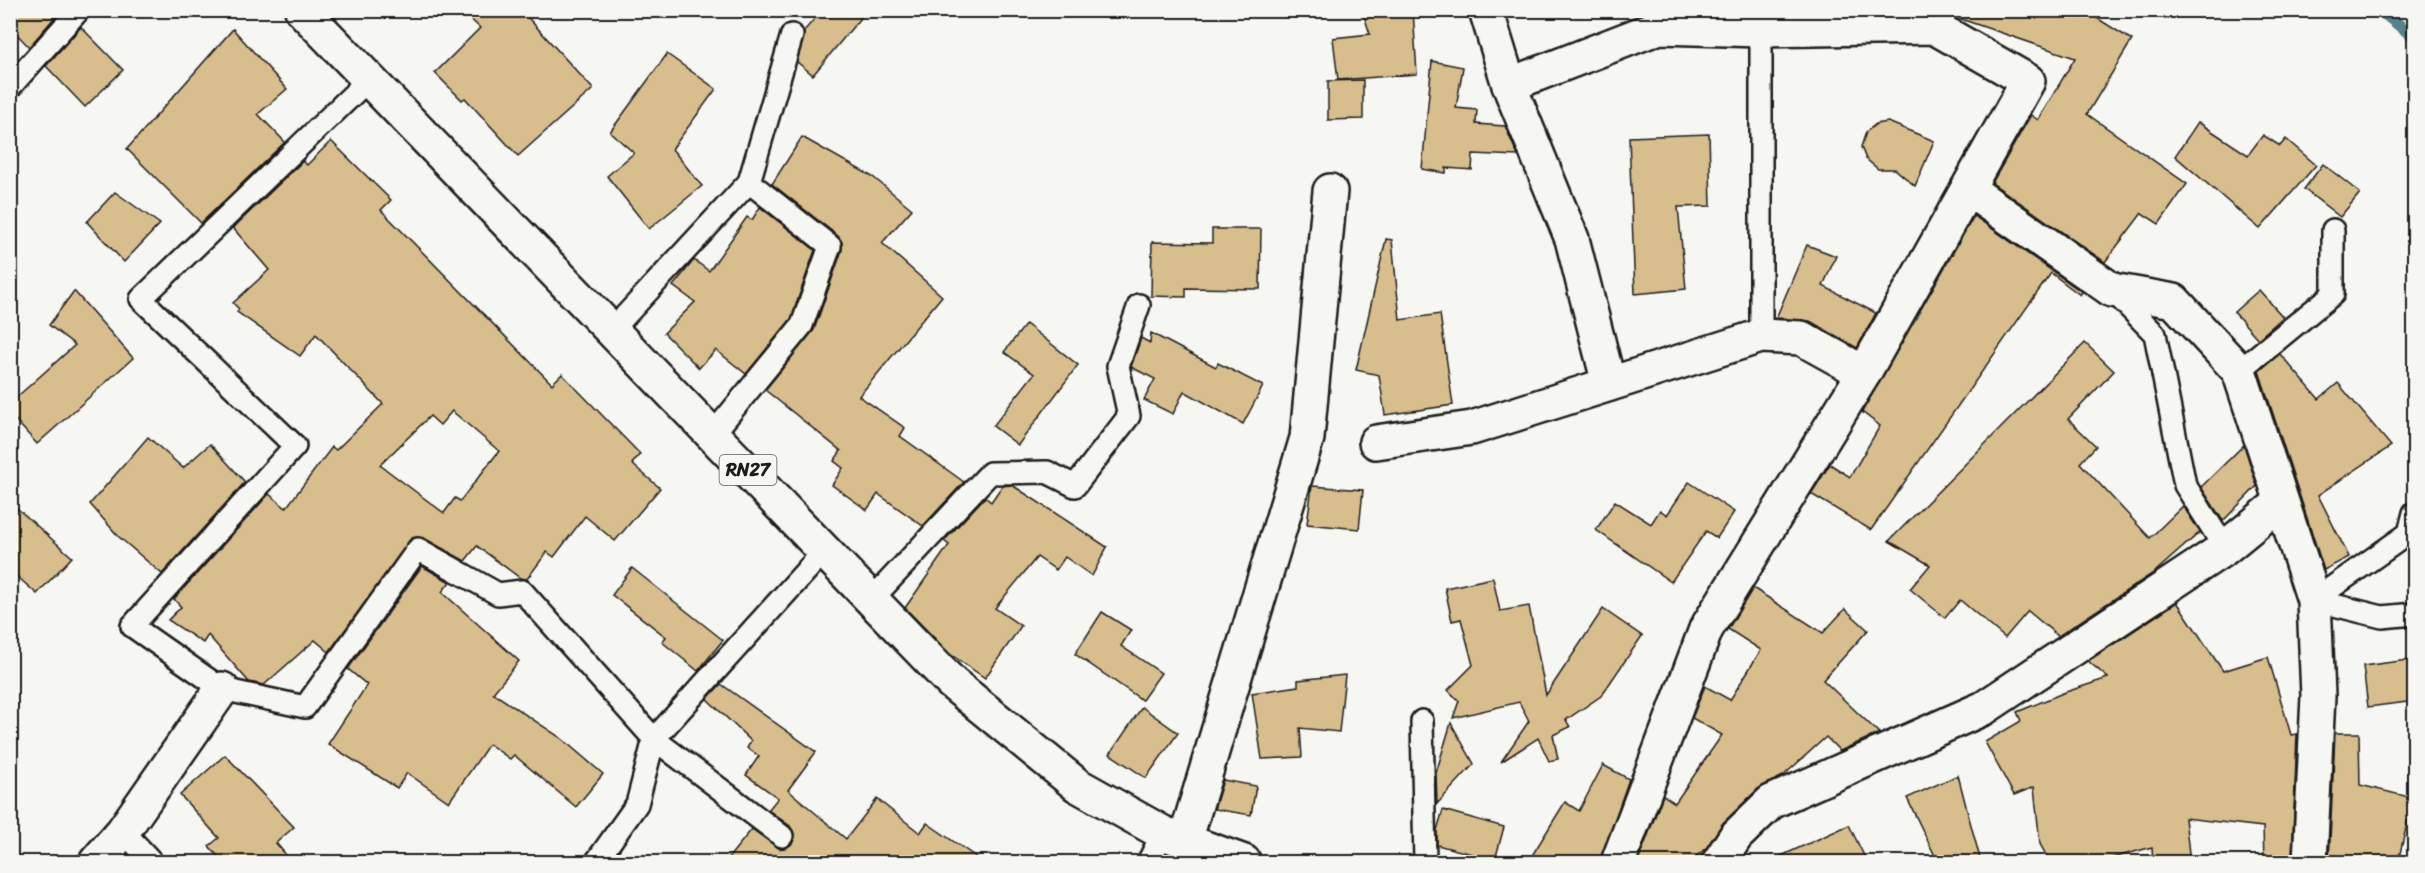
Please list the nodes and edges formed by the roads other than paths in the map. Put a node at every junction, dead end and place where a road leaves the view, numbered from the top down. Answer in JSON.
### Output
{"nodes":[{"id":1,"x":79,"y":10,"type":"edge"},
{"id":2,"x":302,"y":10,"type":"edge"},
{"id":3,"x":1486,"y":10,"type":"edge"},
{"id":4,"x":1761,"y":30,"type":"junction"},
{"id":5,"x":792,"y":35,"type":"dead end"},
{"id":6,"x":370,"y":78,"type":"junction"},
{"id":7,"x":1509,"y":85,"type":"junction"},
{"id":8,"x":10,"y":87,"type":"edge"},
{"id":9,"x":750,"y":182,"type":"junction"},
{"id":10,"x":1968,"y":189,"type":"junction"},
{"id":11,"x":1330,"y":191,"type":"dead end"},
{"id":12,"x":2333,"y":230,"type":"dead end"},
{"id":13,"x":2112,"y":290,"type":"junction"},
{"id":14,"x":1139,"y":305,"type":"dead end"},
{"id":15,"x":613,"y":329,"type":"junction"},
{"id":16,"x":1761,"y":336,"type":"junction"},
{"id":17,"x":2239,"y":372,"type":"junction"},
{"id":18,"x":1864,"y":373,"type":"junction"},
{"id":19,"x":1609,"y":384,"type":"junction"},
{"id":20,"x":714,"y":434,"type":"junction"},
{"id":21,"x":1376,"y":441,"type":"dead end"},
{"id":22,"x":2280,"y":503,"type":"junction"},
{"id":23,"x":2415,"y":513,"type":"edge"},
{"id":24,"x":2225,"y":548,"type":"junction"},
{"id":25,"x":825,"y":550,"type":"junction"},
{"id":26,"x":872,"y":599,"type":"junction"},
{"id":27,"x":2314,"y":600,"type":"junction"},
{"id":28,"x":2415,"y":614,"type":"edge"},
{"id":29,"x":222,"y":689,"type":"junction"},
{"id":30,"x":1422,"y":721,"type":"dead end"},
{"id":31,"x":654,"y":739,"type":"junction"},
{"id":32,"x":123,"y":831,"type":"junction"},
{"id":33,"x":782,"y":836,"type":"dead end"},
{"id":34,"x":1174,"y":837,"type":"junction"},
{"id":35,"x":96,"y":862,"type":"edge"},
{"id":36,"x":152,"y":862,"type":"edge"},
{"id":37,"x":596,"y":862,"type":"edge"},
{"id":38,"x":1148,"y":862,"type":"edge"},
{"id":39,"x":1244,"y":862,"type":"edge"},
{"id":40,"x":1425,"y":862,"type":"edge"},
{"id":41,"x":1618,"y":862,"type":"edge"},
{"id":42,"x":1719,"y":862,"type":"edge"},
{"id":43,"x":2310,"y":862,"type":"edge"}],
"edges":[{"from":1,"to":8,"type":"lane"},
{"from":2,"to":6,"type":"street","number":"RN27"},
{"from":3,"to":7,"type":"street"},
{"from":4,"to":7,"type":"street"},
{"from":4,"to":10,"type":"street"},
{"from":4,"to":16,"type":"lane"},
{"from":5,"to":9,"type":"lane"},
{"from":6,"to":15,"type":"street","number":"RN27"},
{"from":6,"to":29,"type":"lane"},
{"from":7,"to":19,"type":"street"},
{"from":9,"to":15,"type":"lane"},
{"from":9,"to":20,"type":"lane"},
{"from":10,"to":13,"type":"street"},
{"from":10,"to":18,"type":"street"},
{"from":11,"to":34,"type":"street"},
{"from":12,"to":17,"type":"lane"},
{"from":13,"to":17,"type":"street"},
{"from":13,"to":24,"type":"lane"},
{"from":14,"to":26,"type":"lane"},
{"from":15,"to":20,"type":"street","number":"RN27"},
{"from":16,"to":18,"type":"street"},
{"from":16,"to":19,"type":"street"},
{"from":17,"to":22,"type":"street"},
{"from":18,"to":41,"type":"street"},
{"from":19,"to":21,"type":"street"},
{"from":20,"to":25,"type":"street","number":"RN27"},
{"from":22,"to":24,"type":"street"},
{"from":22,"to":27,"type":"street"},
{"from":23,"to":27,"type":"lane"},
{"from":24,"to":42,"type":"street"},
{"from":25,"to":26,"type":"street","number":"RN27"},
{"from":25,"to":31,"type":"lane"},
{"from":26,"to":34,"type":"street","number":"RN27"},
{"from":27,"to":28,"type":"lane"},
{"from":27,"to":43,"type":"street"},
{"from":29,"to":31,"type":"lane"},
{"from":29,"to":32,"type":"street"},
{"from":30,"to":40,"type":"lane"},
{"from":31,"to":33,"type":"lane"},
{"from":31,"to":37,"type":"lane"},
{"from":32,"to":35,"type":"street"},
{"from":32,"to":36,"type":"lane"},
{"from":34,"to":38,"type":"lane"},
{"from":34,"to":39,"type":"street","number":"RN27"}]}
